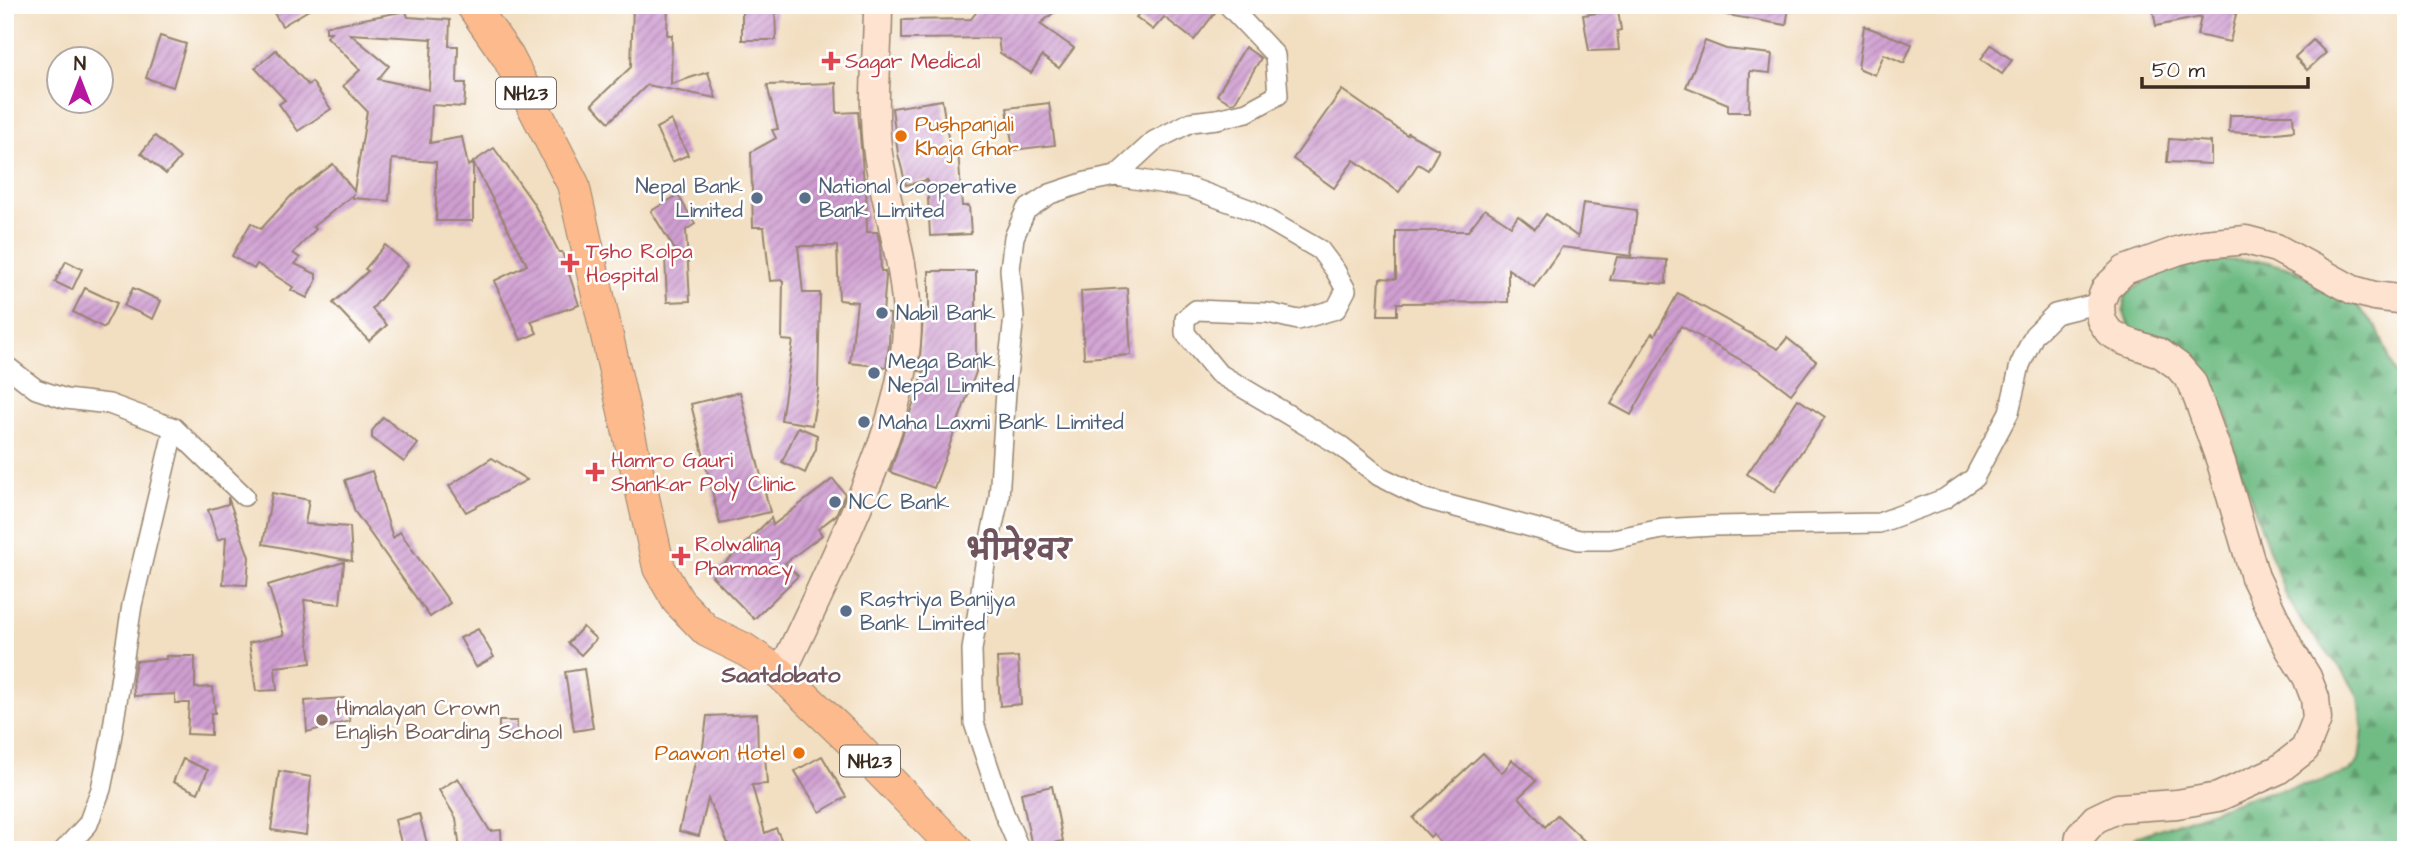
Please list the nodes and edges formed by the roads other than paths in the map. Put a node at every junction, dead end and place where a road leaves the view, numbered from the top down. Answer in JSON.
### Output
{"nodes":[{"id":1,"x":472,"y":5,"type":"edge"},
{"id":2,"x":878,"y":5,"type":"edge"},
{"id":3,"x":1228,"y":5,"type":"edge"},
{"id":4,"x":1116,"y":176,"type":"junction"},
{"id":5,"x":2406,"y":300,"type":"edge"},
{"id":6,"x":2100,"y":303,"type":"junction"},
{"id":7,"x":5,"y":365,"type":"edge"},
{"id":8,"x":174,"y":428,"type":"junction"},
{"id":9,"x":244,"y":496,"type":"dead end"},
{"id":10,"x":781,"y":674,"type":"junction"},
{"id":11,"x":64,"y":850,"type":"edge"},
{"id":12,"x":957,"y":850,"type":"edge"},
{"id":13,"x":1020,"y":850,"type":"edge"},
{"id":14,"x":2078,"y":850,"type":"edge"}],
"edges":[{"from":1,"to":10,"type":"main road","number":"NH23"},
{"from":2,"to":10,"type":"main road"},
{"from":3,"to":4,"type":"street"},
{"from":4,"to":6,"type":"street"},
{"from":4,"to":13,"type":"street"},
{"from":5,"to":6,"type":"main road"},
{"from":6,"to":14,"type":"main road"},
{"from":7,"to":8,"type":"street"},
{"from":8,"to":9,"type":"street"},
{"from":8,"to":11,"type":"street"},
{"from":10,"to":12,"type":"main road","number":"NH23"}]}
